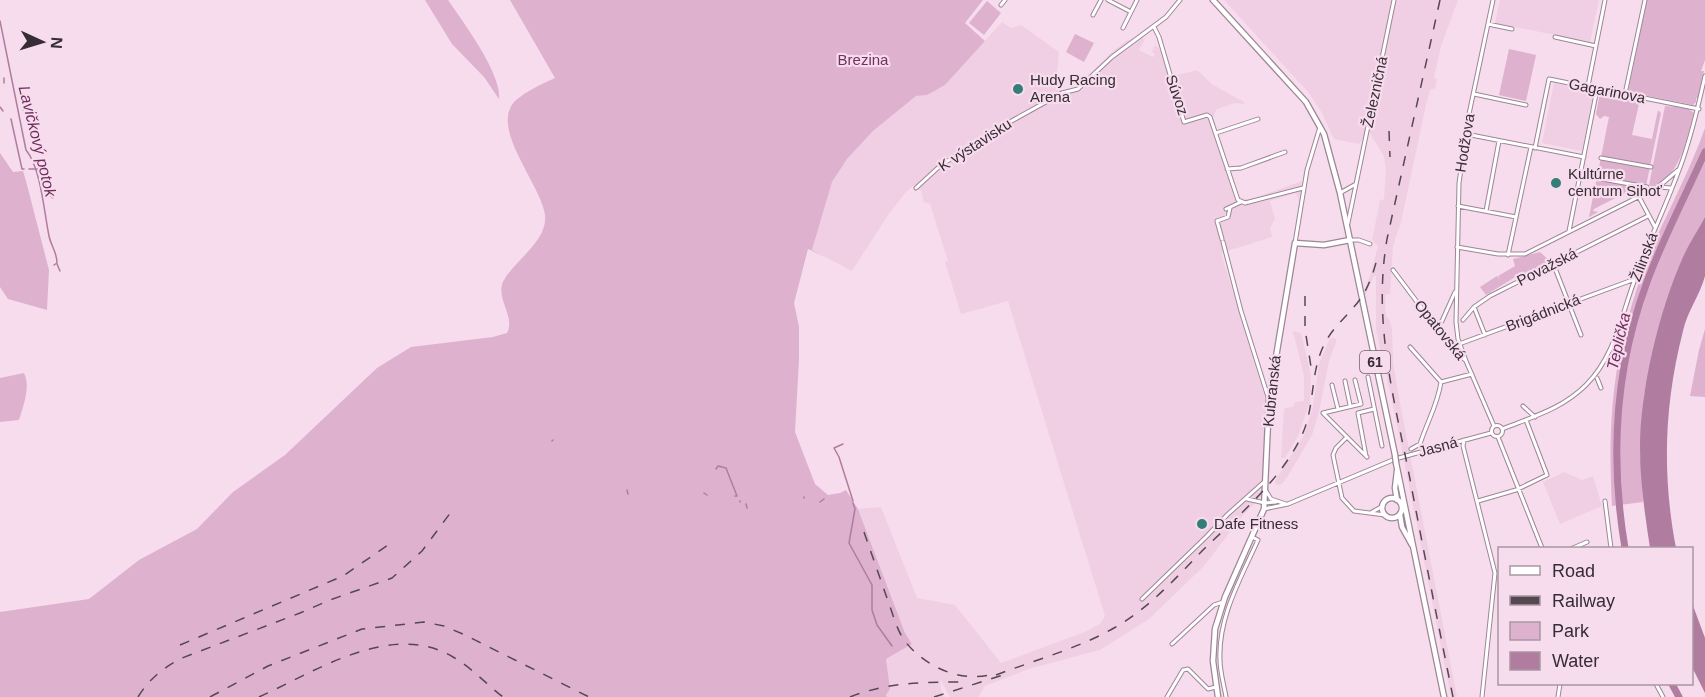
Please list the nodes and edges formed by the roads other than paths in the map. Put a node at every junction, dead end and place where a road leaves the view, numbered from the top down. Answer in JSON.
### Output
{"nodes":[{"id":1,"x":1005,"y":0,"type":"edge"},
{"id":2,"x":1101,"y":0,"type":"edge"},
{"id":3,"x":1108,"y":0,"type":"edge"},
{"id":4,"x":1137,"y":0,"type":"edge"},
{"id":5,"x":1180,"y":0,"type":"edge"},
{"id":6,"x":1213,"y":0,"type":"edge"},
{"id":7,"x":1394,"y":0,"type":"edge"},
{"id":8,"x":1492,"y":0,"type":"edge"},
{"id":9,"x":1605,"y":0,"type":"edge"},
{"id":10,"x":1645,"y":0,"type":"edge"},
{"id":11,"x":1001,"y":5,"type":"dead end"},
{"id":12,"x":1131,"y":12,"type":"junction"},
{"id":13,"x":1093,"y":15,"type":"dead end"},
{"id":14,"x":1488,"y":24,"type":"junction"},
{"id":15,"x":1154,"y":27,"type":"junction"},
{"id":16,"x":1123,"y":28,"type":"dead end"},
{"id":17,"x":1512,"y":28,"type":"dead end"},
{"id":18,"x":1555,"y":37,"type":"dead end"},
{"id":19,"x":1596,"y":46,"type":"junction"},
{"id":20,"x":1705,"y":76,"type":"edge"},
{"id":21,"x":1588,"y":87,"type":"junction"},
{"id":22,"x":1597,"y":89,"type":"junction"},
{"id":23,"x":1474,"y":94,"type":"junction"},
{"id":24,"x":1625,"y":94,"type":"junction"},
{"id":25,"x":1526,"y":105,"type":"dead end"},
{"id":26,"x":1699,"y":109,"type":"junction"},
{"id":27,"x":1258,"y":119,"type":"dead end"},
{"id":28,"x":1321,"y":125,"type":"junction"},
{"id":29,"x":1215,"y":134,"type":"junction"},
{"id":30,"x":1466,"y":134,"type":"junction"},
{"id":31,"x":1499,"y":141,"type":"junction"},
{"id":32,"x":1533,"y":147,"type":"junction"},
{"id":33,"x":1285,"y":152,"type":"dead end"},
{"id":34,"x":1584,"y":157,"type":"junction"},
{"id":35,"x":1601,"y":158,"type":"dead end"},
{"id":36,"x":1651,"y":167,"type":"dead end"},
{"id":37,"x":1227,"y":169,"type":"junction"},
{"id":38,"x":1679,"y":169,"type":"junction"},
{"id":39,"x":1602,"y":179,"type":"dead end"},
{"id":40,"x":1356,"y":184,"type":"junction"},
{"id":41,"x":1647,"y":187,"type":"dead end"},
{"id":42,"x":1658,"y":187,"type":"junction"},
{"id":43,"x":916,"y":188,"type":"dead end"},
{"id":44,"x":1303,"y":188,"type":"junction"},
{"id":45,"x":1671,"y":188,"type":"junction"},
{"id":46,"x":1340,"y":193,"type":"junction"},
{"id":47,"x":1639,"y":197,"type":"junction"},
{"id":48,"x":1241,"y":202,"type":"junction"},
{"id":49,"x":1458,"y":206,"type":"junction"},
{"id":50,"x":1486,"y":211,"type":"junction"},
{"id":51,"x":1648,"y":216,"type":"junction"},
{"id":52,"x":1516,"y":217,"type":"junction"},
{"id":53,"x":1347,"y":225,"type":"junction"},
{"id":54,"x":1656,"y":227,"type":"junction"},
{"id":55,"x":1569,"y":231,"type":"junction"},
{"id":56,"x":1350,"y":240,"type":"junction"},
{"id":57,"x":1295,"y":243,"type":"junction"},
{"id":58,"x":1370,"y":244,"type":"dead end"},
{"id":59,"x":1457,"y":247,"type":"junction"},
{"id":60,"x":1508,"y":255,"type":"junction"},
{"id":61,"x":1553,"y":263,"type":"junction"},
{"id":62,"x":1393,"y":270,"type":"dead end"},
{"id":63,"x":1635,"y":279,"type":"junction"},
{"id":64,"x":1456,"y":288,"type":"junction"},
{"id":65,"x":1568,"y":304,"type":"junction"},
{"id":66,"x":1474,"y":307,"type":"junction"},
{"id":67,"x":1463,"y":320,"type":"dead end"},
{"id":68,"x":1436,"y":326,"type":"junction"},
{"id":69,"x":1485,"y":335,"type":"junction"},
{"id":70,"x":1581,"y":335,"type":"dead end"},
{"id":71,"x":1459,"y":345,"type":"junction"},
{"id":72,"x":1410,"y":347,"type":"dead end"},
{"id":73,"x":1451,"y":347,"type":"junction"},
{"id":74,"x":1466,"y":362,"type":"junction"},
{"id":75,"x":1472,"y":374,"type":"junction"},
{"id":76,"x":1368,"y":377,"type":"dead end"},
{"id":77,"x":1597,"y":378,"type":"dead end"},
{"id":78,"x":1355,"y":380,"type":"dead end"},
{"id":79,"x":1345,"y":381,"type":"dead end"},
{"id":80,"x":1441,"y":382,"type":"junction"},
{"id":81,"x":1332,"y":385,"type":"dead end"},
{"id":82,"x":1601,"y":388,"type":"dead end"},
{"id":83,"x":1269,"y":399,"type":"junction"},
{"id":84,"x":1350,"y":406,"type":"junction"},
{"id":85,"x":1523,"y":406,"type":"dead end"},
{"id":86,"x":1338,"y":409,"type":"junction"},
{"id":87,"x":1374,"y":409,"type":"junction"},
{"id":88,"x":1535,"y":417,"type":"junction"},
{"id":89,"x":1526,"y":420,"type":"junction"},
{"id":90,"x":1494,"y":426,"type":"junction"},
{"id":91,"x":1502,"y":429,"type":"junction"},
{"id":92,"x":1491,"y":433,"type":"junction"},
{"id":93,"x":1498,"y":437,"type":"junction"},
{"id":94,"x":1346,"y":438,"type":"junction"},
{"id":95,"x":1464,"y":440,"type":"junction"},
{"id":96,"x":1364,"y":444,"type":"junction"},
{"id":97,"x":1353,"y":445,"type":"junction"},
{"id":98,"x":1382,"y":447,"type":"dead end"},
{"id":99,"x":1411,"y":449,"type":"dead end"},
{"id":100,"x":1397,"y":466,"type":"junction"},
{"id":101,"x":1265,"y":481,"type":"junction"},
{"id":102,"x":1338,"y":482,"type":"junction"},
{"id":103,"x":1395,"y":488,"type":"junction"},
{"id":104,"x":1265,"y":489,"type":"junction"},
{"id":105,"x":1518,"y":489,"type":"junction"},
{"id":106,"x":1246,"y":499,"type":"junction"},
{"id":107,"x":1390,"y":499,"type":"junction"},
{"id":108,"x":1397,"y":500,"type":"junction"},
{"id":109,"x":1605,"y":501,"type":"dead end"},
{"id":110,"x":1276,"y":502,"type":"junction"},
{"id":111,"x":1477,"y":502,"type":"junction"},
{"id":112,"x":1265,"y":503,"type":"junction"},
{"id":113,"x":1288,"y":504,"type":"junction"},
{"id":114,"x":1383,"y":506,"type":"junction"},
{"id":115,"x":1264,"y":509,"type":"junction"},
{"id":116,"x":1372,"y":513,"type":"junction"},
{"id":117,"x":1385,"y":515,"type":"junction"},
{"id":118,"x":1400,"y":515,"type":"junction"},
{"id":119,"x":1393,"y":518,"type":"junction"},
{"id":120,"x":1402,"y":526,"type":"junction"},
{"id":121,"x":1252,"y":537,"type":"junction"},
{"id":122,"x":1587,"y":542,"type":"dead end"},
{"id":123,"x":1541,"y":547,"type":"edge"},
{"id":124,"x":1577,"y":547,"type":"edge"},
{"id":125,"x":1611,"y":547,"type":"edge"},
{"id":126,"x":1415,"y":553,"type":"junction"},
{"id":127,"x":1239,"y":566,"type":"junction"},
{"id":128,"x":1245,"y":568,"type":"junction"},
{"id":129,"x":1498,"y":574,"type":"edge"},
{"id":130,"x":1142,"y":599,"type":"dead end"},
{"id":131,"x":1224,"y":599,"type":"junction"},
{"id":132,"x":1231,"y":599,"type":"junction"},
{"id":133,"x":1215,"y":629,"type":"junction"},
{"id":134,"x":1222,"y":630,"type":"junction"},
{"id":135,"x":1172,"y":644,"type":"dead end"},
{"id":136,"x":1220,"y":661,"type":"junction"},
{"id":137,"x":1213,"y":662,"type":"junction"},
{"id":138,"x":1216,"y":687,"type":"junction"},
{"id":139,"x":1218,"y":696,"type":"edge"},
{"id":140,"x":1226,"y":696,"type":"edge"},
{"id":141,"x":1167,"y":697,"type":"edge"},
{"id":142,"x":1444,"y":697,"type":"edge"},
{"id":143,"x":1482,"y":697,"type":"edge"}],
"edges":[{"from":1,"to":11,"type":"street"},
{"from":2,"to":13,"type":"street"},
{"from":3,"to":12,"type":"street"},
{"from":4,"to":12,"type":"street"},
{"from":5,"to":15,"type":"street","name":"K výstavisku"},
{"from":6,"to":28,"type":"main road","number":"61"},
{"from":7,"to":40,"type":"street","name":"Železničná"},
{"from":8,"to":14,"type":"street","name":"Hodžova"},
{"from":9,"to":19,"type":"street"},
{"from":10,"to":24,"type":"street"},
{"from":12,"to":16,"type":"street"},
{"from":14,"to":17,"type":"street"},
{"from":14,"to":23,"type":"street","name":"Hodžova"},
{"from":15,"to":29,"type":"street","name":"Súvoz"},
{"from":15,"to":43,"type":"street","name":"K výstavisku"},
{"from":18,"to":19,"type":"street"},
{"from":19,"to":21,"type":"street"},
{"from":20,"to":26,"type":"street"},
{"from":21,"to":22,"type":"street","name":"Gagarinova"},
{"from":21,"to":32,"type":"street","name":"Gagarinova"},
{"from":22,"to":24,"type":"street","name":"Gagarinova"},
{"from":22,"to":34,"type":"street"},
{"from":23,"to":25,"type":"street"},
{"from":23,"to":30,"type":"street","name":"Hodžova"},
{"from":24,"to":26,"type":"street","name":"Gagarinova"},
{"from":26,"to":38,"type":"street"},
{"from":27,"to":29,"type":"street"},
{"from":28,"to":44,"type":"street","name":"Kubranská"},
{"from":28,"to":46,"type":"main road","number":"61"},
{"from":29,"to":37,"type":"street","name":"Súvoz"},
{"from":30,"to":31,"type":"street"},
{"from":30,"to":49,"type":"street","name":"Hodžova"},
{"from":31,"to":32,"type":"street"},
{"from":31,"to":50,"type":"street"},
{"from":32,"to":34,"type":"street"},
{"from":32,"to":52,"type":"street"},
{"from":33,"to":37,"type":"street"},
{"from":34,"to":55,"type":"street"},
{"from":35,"to":36,"type":"street"},
{"from":37,"to":48,"type":"street","name":"Súvoz"},
{"from":38,"to":42,"type":"street","name":"Považská"},
{"from":38,"to":45,"type":"street","name":"Žilinská"},
{"from":39,"to":41,"type":"street"},
{"from":40,"to":46,"type":"street"},
{"from":40,"to":53,"type":"street","name":"Železničná"},
{"from":42,"to":45,"type":"street"},
{"from":42,"to":47,"type":"street","name":"Považská"},
{"from":44,"to":48,"type":"street"},
{"from":44,"to":57,"type":"street","name":"Kubranská"},
{"from":45,"to":54,"type":"street","name":"Žilinská"},
{"from":46,"to":53,"type":"main road","number":"61"},
{"from":47,"to":51,"type":"street"},
{"from":47,"to":55,"type":"street","name":"Považská"},
{"from":48,"to":83,"type":"street"},
{"from":49,"to":50,"type":"street"},
{"from":49,"to":59,"type":"street","name":"Hodžova"},
{"from":50,"to":52,"type":"street"},
{"from":51,"to":54,"type":"street"},
{"from":51,"to":61,"type":"street","name":"Považská"},
{"from":52,"to":60,"type":"street"},
{"from":53,"to":56,"type":"main road","number":"61"},
{"from":54,"to":63,"type":"street","name":"Žilinská"},
{"from":55,"to":60,"type":"street","name":"Považská"},
{"from":56,"to":57,"type":"main road"},
{"from":56,"to":58,"type":"street"},
{"from":56,"to":100,"type":"main road","number":"61","bridge":true},
{"from":57,"to":83,"type":"main road","name":"Kubranská"},
{"from":59,"to":60,"type":"street","name":"Považská"},
{"from":59,"to":64,"type":"street","name":"Hodžova"},
{"from":61,"to":65,"type":"street"},
{"from":61,"to":66,"type":"street","name":"Považská"},
{"from":62,"to":68,"type":"street","name":"Opatovská"},
{"from":63,"to":65,"type":"street","name":"Brigádnická"},
{"from":63,"to":88,"type":"street","name":"Žilinská"},
{"from":64,"to":68,"type":"street","name":"Hodžova"},
{"from":64,"to":71,"type":"street","name":"Hodžova"},
{"from":65,"to":69,"type":"street","name":"Brigádnická"},
{"from":65,"to":70,"type":"street"},
{"from":66,"to":67,"type":"street","name":"Považská"},
{"from":66,"to":69,"type":"street"},
{"from":68,"to":73,"type":"street","name":"Opatovská"},
{"from":69,"to":71,"type":"street","name":"Brigádnická"},
{"from":71,"to":73,"type":"street","name":"Brigádnická"},
{"from":71,"to":74,"type":"street","name":"Hodžova"},
{"from":72,"to":80,"type":"street"},
{"from":73,"to":74,"type":"street","name":"Opatovská"},
{"from":74,"to":75,"type":"street","name":"Opatovská"},
{"from":75,"to":80,"type":"street"},
{"from":75,"to":90,"type":"street","name":"Opatovská"},
{"from":76,"to":87,"type":"street"},
{"from":77,"to":82,"type":"street"},
{"from":78,"to":84,"type":"street"},
{"from":79,"to":84,"type":"street"},
{"from":80,"to":99,"type":"street"},
{"from":81,"to":86,"type":"street"},
{"from":83,"to":101,"type":"main road","name":"Kubranská"},
{"from":84,"to":86,"type":"street"},
{"from":85,"to":88,"type":"street"},
{"from":86,"to":94,"type":"street"},
{"from":87,"to":96,"type":"street"},
{"from":87,"to":98,"type":"street"},
{"from":88,"to":89,"type":"street","name":"Žilinská"},
{"from":89,"to":91,"type":"street","name":"Žilinská"},
{"from":89,"to":105,"type":"street"},
{"from":90,"to":91,"type":"street"},
{"from":90,"to":92,"type":"street"},
{"from":91,"to":93,"type":"street"},
{"from":92,"to":93,"type":"street"},
{"from":92,"to":95,"type":"street","name":"Jasná"},
{"from":93,"to":105,"type":"street"},
{"from":94,"to":97,"type":"street"},
{"from":94,"to":102,"type":"street"},
{"from":95,"to":102,"type":"street","name":"Jasná"},
{"from":95,"to":111,"type":"street"},
{"from":96,"to":97,"type":"street"},
{"from":96,"to":97,"type":"street"},
{"from":100,"to":103,"type":"main road","number":"61"},
{"from":100,"to":126,"type":"main road","number":"61"},
{"from":101,"to":104,"type":"main road","name":"Kubranská"},
{"from":101,"to":106,"type":"street"},
{"from":102,"to":113,"type":"street","name":"Jasná"},
{"from":102,"to":116,"type":"street"},
{"from":103,"to":107,"type":"main road","number":"61"},
{"from":103,"to":108,"type":"main road","number":"61"},
{"from":104,"to":110,"type":"street"},
{"from":104,"to":112,"type":"main road","name":"Kubranská"},
{"from":105,"to":111,"type":"street"},
{"from":105,"to":123,"type":"street"},
{"from":106,"to":112,"type":"street"},
{"from":106,"to":130,"type":"street"},
{"from":107,"to":108,"type":"main road"},
{"from":107,"to":114,"type":"main road","number":"61"},
{"from":108,"to":118,"type":"main road","number":"61"},
{"from":109,"to":125,"type":"street"},
{"from":110,"to":112,"type":"street"},
{"from":110,"to":113,"type":"street"},
{"from":111,"to":129,"type":"street"},
{"from":112,"to":115,"type":"main road","name":"Kubranská"},
{"from":113,"to":115,"type":"street","name":"Jasná"},
{"from":114,"to":116,"type":"street"},
{"from":114,"to":117,"type":"main road"},
{"from":115,"to":121,"type":"main road","name":"Kubranská"},
{"from":116,"to":117,"type":"street"},
{"from":117,"to":119,"type":"main road","number":"61"},
{"from":118,"to":119,"type":"main road"},
{"from":118,"to":120,"type":"main road","number":"61"},
{"from":119,"to":120,"type":"main road","number":"61"},
{"from":120,"to":126,"type":"main road","number":"61"},
{"from":121,"to":127,"type":"main road","name":"Kubranská"},
{"from":121,"to":128,"type":"street","name":"Kubranská"},
{"from":122,"to":124,"type":"street"},
{"from":126,"to":142,"type":"main road","number":"61"},
{"from":127,"to":128,"type":"street"},
{"from":127,"to":131,"type":"main road","name":"Kubranská"},
{"from":128,"to":132,"type":"street","name":"Kubranská"},
{"from":129,"to":143,"type":"street"},
{"from":131,"to":132,"type":"street"},
{"from":131,"to":133,"type":"main road","name":"Kubranská"},
{"from":131,"to":135,"type":"street"},
{"from":132,"to":134,"type":"street","name":"Kubranská"},
{"from":133,"to":134,"type":"street"},
{"from":133,"to":137,"type":"main road","name":"Kubranská"},
{"from":134,"to":136,"type":"street","name":"Kubranská"},
{"from":136,"to":137,"type":"street"},
{"from":136,"to":140,"type":"street","name":"Kubranská"},
{"from":137,"to":138,"type":"main road","name":"Kubranská"},
{"from":138,"to":139,"type":"main road","name":"Kubranská"},
{"from":138,"to":141,"type":"street"},
{"from":139,"to":140,"type":"street","name":"Kubranská"}]}
